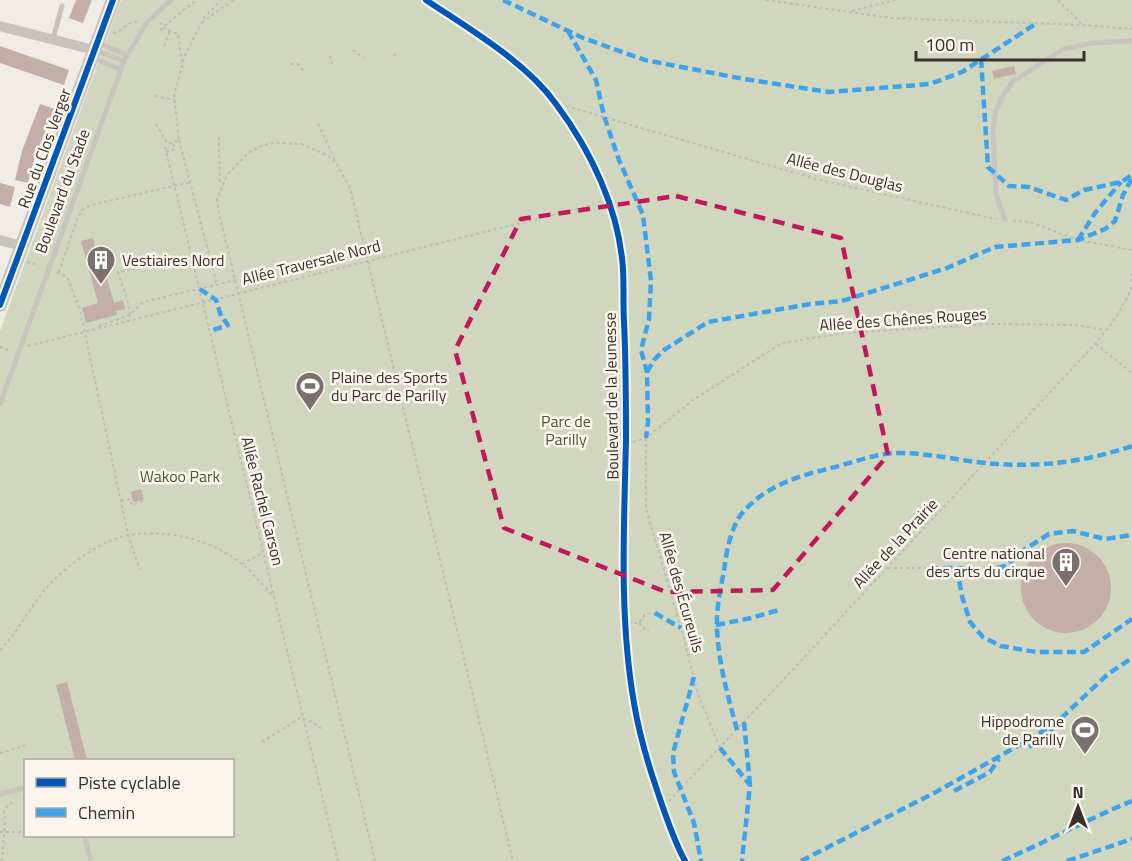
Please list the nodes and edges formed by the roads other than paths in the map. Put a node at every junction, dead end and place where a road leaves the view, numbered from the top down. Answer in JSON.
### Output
{"nodes":[{"id":1,"x":113,"y":0,"type":"edge"},
{"id":2,"x":171,"y":0,"type":"edge"},
{"id":3,"x":426,"y":0,"type":"edge"},
{"id":4,"x":62,"y":6,"type":"dead end"},
{"id":5,"x":0,"y":26,"type":"edge"},
{"id":6,"x":52,"y":40,"type":"junction"},
{"id":7,"x":1132,"y":41,"type":"edge"},
{"id":8,"x":96,"y":45,"type":"junction"},
{"id":9,"x":125,"y":58,"type":"junction"},
{"id":10,"x":120,"y":69,"type":"junction"},
{"id":11,"x":1005,"y":220,"type":"road end"},
{"id":12,"x":0,"y":240,"type":"edge"},
{"id":13,"x":22,"y":246,"type":"junction"},
{"id":14,"x":0,"y":305,"type":"edge"},
{"id":15,"x":0,"y":404,"type":"edge"},
{"id":16,"x":24,"y":788,"type":"edge"},
{"id":17,"x":0,"y":794,"type":"edge"},
{"id":18,"x":84,"y":837,"type":"edge"},
{"id":19,"x":91,"y":861,"type":"edge"},
{"id":20,"x":685,"y":861,"type":"edge"}],
"edges":[{"from":1,"to":8,"type":"street","name":"Rue du Clos Verger"},
{"from":2,"to":9,"type":"lane","name":"Boulevard du Stade"},
{"from":3,"to":20,"type":"lane","name":"Boulevard de la Jeunesse"},
{"from":4,"to":6,"type":"lane"},
{"from":5,"to":6,"type":"street"},
{"from":6,"to":8,"type":"street"},
{"from":7,"to":11,"type":"lane"},
{"from":8,"to":9,"type":"lane"},
{"from":8,"to":10,"type":"lane"},
{"from":8,"to":13,"type":"street","name":"Rue du Clos Verger"},
{"from":9,"to":10,"type":"lane","name":"Boulevard du Stade"},
{"from":10,"to":15,"type":"lane","name":"Boulevard du Stade"},
{"from":12,"to":13,"type":"street"},
{"from":13,"to":14,"type":"street","name":"Rue du Clos Verger"},
{"from":16,"to":17,"type":"lane"},
{"from":18,"to":19,"type":"lane"}]}
